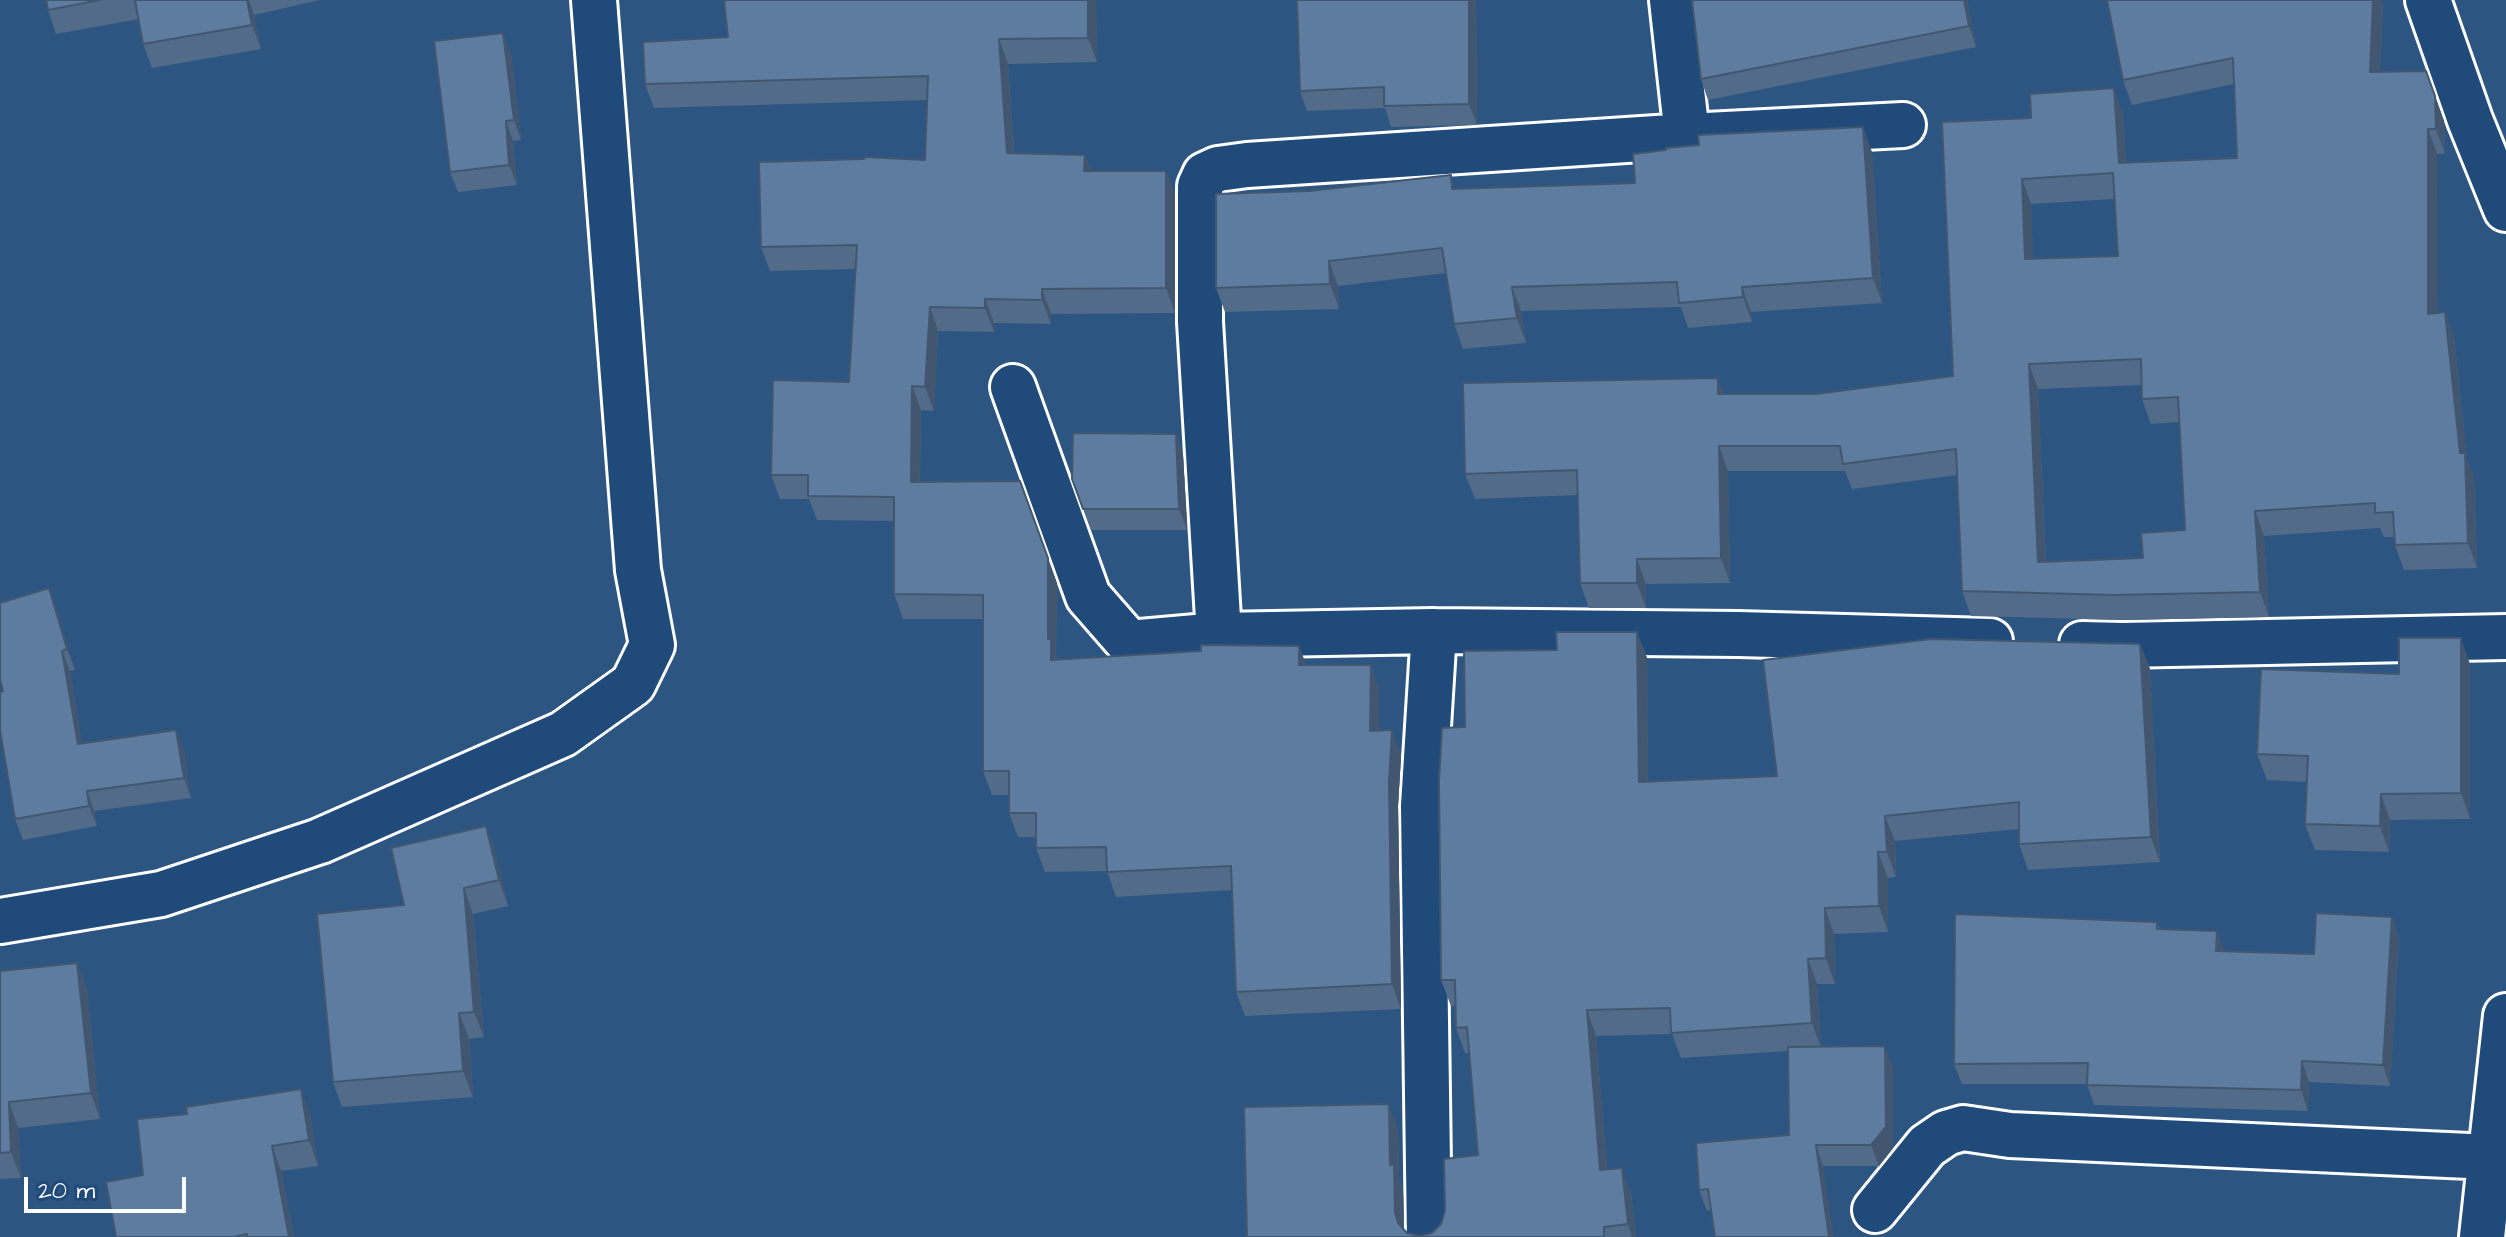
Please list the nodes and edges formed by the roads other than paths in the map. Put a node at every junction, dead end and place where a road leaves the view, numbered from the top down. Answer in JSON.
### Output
{"nodes":[{"id":1,"x":594,"y":0,"type":"edge"},
{"id":2,"x":1672,"y":0,"type":"edge"},
{"id":3,"x":2428,"y":0,"type":"edge"},
{"id":4,"x":1903,"y":125,"type":"dead end"},
{"id":5,"x":1687,"y":136,"type":"junction"},
{"id":6,"x":2506,"y":209,"type":"edge"},
{"id":7,"x":1013,"y":387,"type":"dead end"},
{"id":8,"x":1434,"y":631,"type":"junction"},
{"id":9,"x":1219,"y":635,"type":"junction"},
{"id":10,"x":2506,"y":637,"type":"edge"},
{"id":11,"x":0,"y":921,"type":"edge"},
{"id":12,"x":2506,"y":1016,"type":"edge"},
{"id":13,"x":2491,"y":1157,"type":"junction"},
{"id":14,"x":1875,"y":1210,"type":"dead end"},
{"id":15,"x":1429,"y":1237,"type":"edge"},
{"id":16,"x":2482,"y":1237,"type":"edge"}],
"edges":[{"from":1,"to":11,"type":"street"},
{"from":2,"to":5,"type":"street"},
{"from":3,"to":6,"type":"street"},
{"from":4,"to":5,"type":"street"},
{"from":5,"to":9,"type":"street"},
{"from":7,"to":9,"type":"street"},
{"from":8,"to":9,"type":"street"},
{"from":8,"to":10,"type":"street"},
{"from":8,"to":15,"type":"street"},
{"from":12,"to":13,"type":"street"},
{"from":13,"to":14,"type":"street"},
{"from":13,"to":16,"type":"street"}]}
